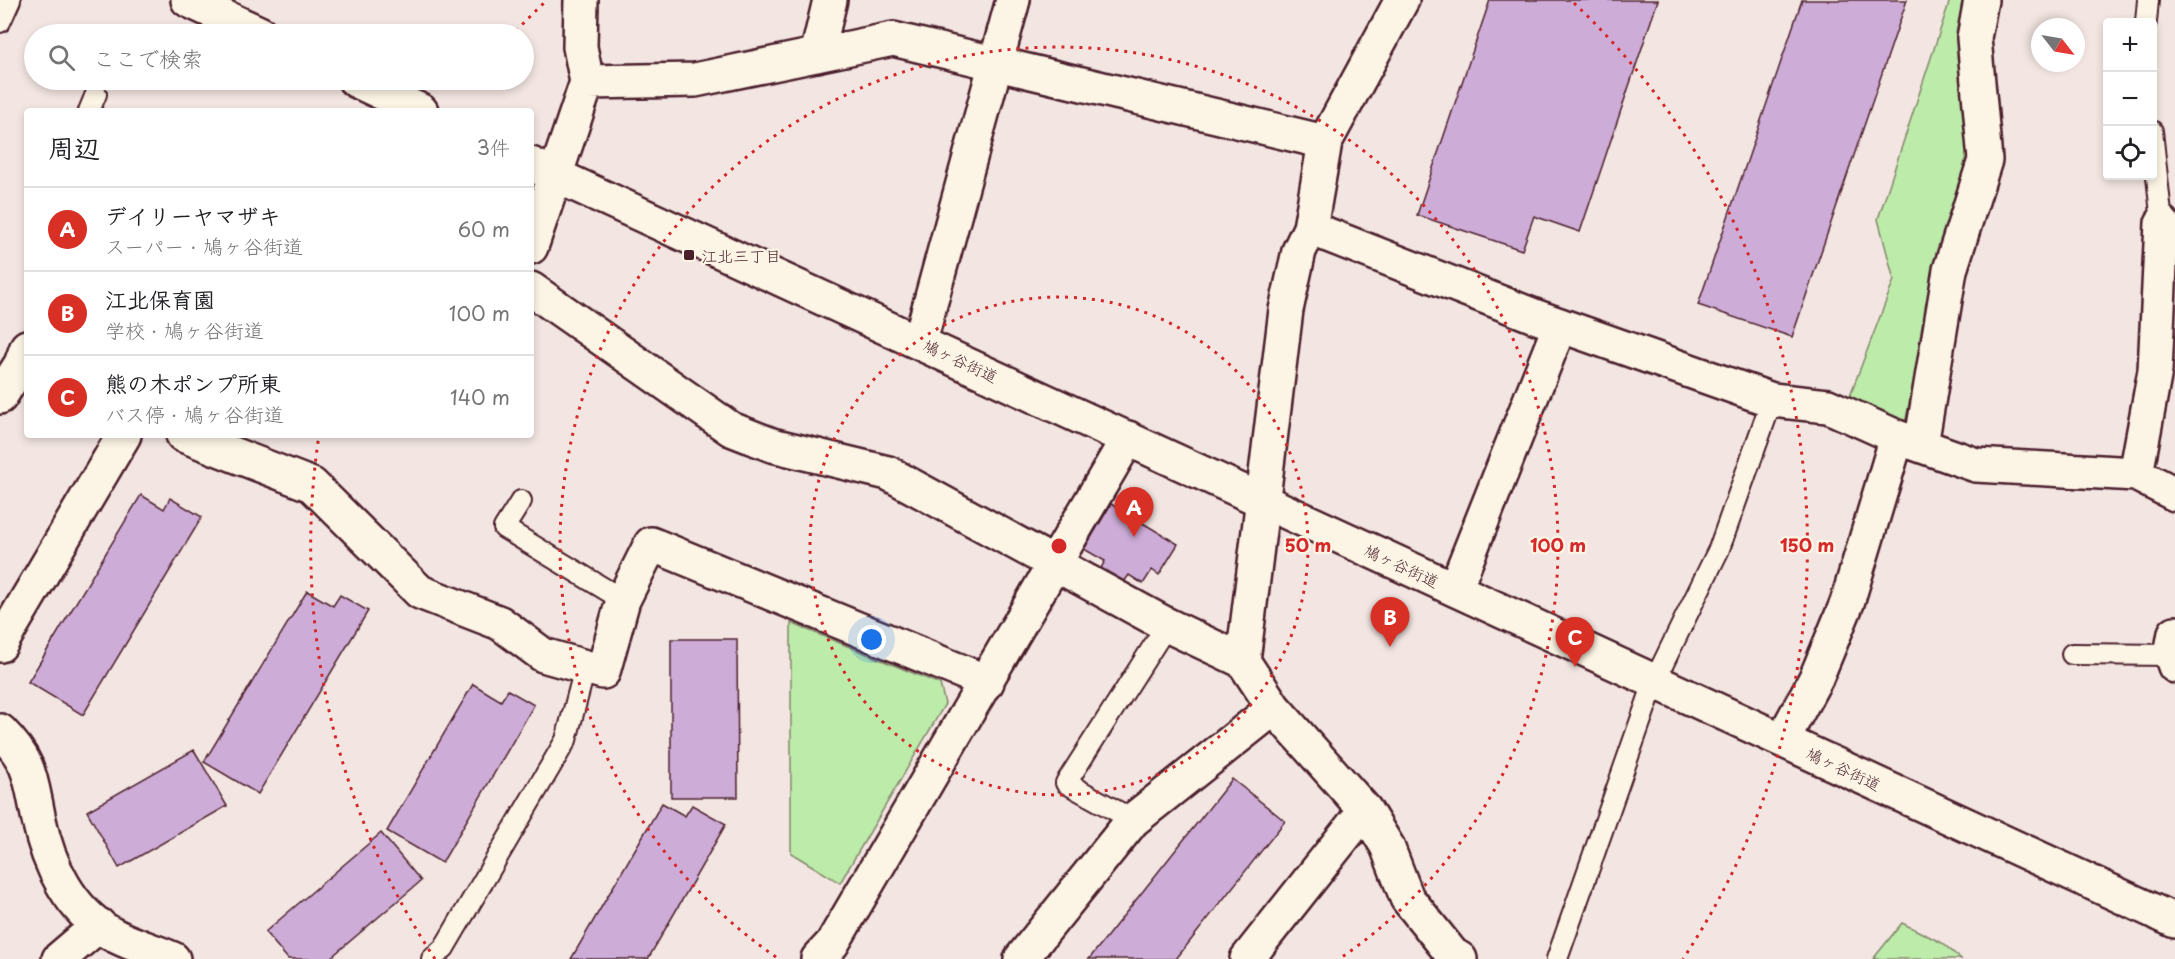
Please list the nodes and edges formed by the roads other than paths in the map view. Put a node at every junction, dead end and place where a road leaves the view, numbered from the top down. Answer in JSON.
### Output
{"nodes":[{"id":1,"x":10,"y":0,"type":"edge"},
{"id":2,"x":188,"y":0,"type":"edge"},
{"id":3,"x":581,"y":0,"type":"edge"},
{"id":4,"x":830,"y":0,"type":"edge"},
{"id":5,"x":1013,"y":0,"type":"edge"},
{"id":6,"x":1402,"y":0,"type":"edge"},
{"id":7,"x":1981,"y":0,"type":"edge"},
{"id":8,"x":2148,"y":0,"type":"edge"},
{"id":9,"x":2146,"y":18,"type":"edge"},
{"id":10,"x":0,"y":22,"type":"edge"},
{"id":11,"x":240,"y":24,"type":"edge"},
{"id":12,"x":817,"y":55,"type":"junction"},
{"id":13,"x":996,"y":66,"type":"junction"},
{"id":14,"x":587,"y":82,"type":"junction"},
{"id":15,"x":376,"y":90,"type":"edge"},
{"id":16,"x":415,"y":108,"type":"edge"},
{"id":17,"x":1326,"y":142,"type":"junction"},
{"id":18,"x":543,"y":170,"type":"edge"},
{"id":19,"x":2157,"y":177,"type":"edge"},
{"id":20,"x":2162,"y":223,"type":"joint"},
{"id":21,"x":534,"y":228,"type":"edge"},
{"id":22,"x":1310,"y":228,"type":"junction"},
{"id":23,"x":534,"y":291,"type":"edge"},
{"id":24,"x":1560,"y":325,"type":"junction"},
{"id":25,"x":920,"y":341,"type":"junction"},
{"id":26,"x":24,"y":356,"type":"edge"},
{"id":27,"x":2165,"y":371,"type":"edge"},
{"id":28,"x":0,"y":397,"type":"edge"},
{"id":29,"x":1772,"y":400,"type":"junction"},
{"id":30,"x":122,"y":438,"type":"edge"},
{"id":31,"x":191,"y":438,"type":"edge"},
{"id":32,"x":1128,"y":438,"type":"junction"},
{"id":33,"x":1909,"y":441,"type":"junction"},
{"id":34,"x":2136,"y":474,"type":"junction"},
{"id":35,"x":2175,"y":494,"type":"edge"},
{"id":36,"x":1263,"y":500,"type":"junction"},
{"id":37,"x":521,"y":501,"type":"dead end"},
{"id":38,"x":1057,"y":563,"type":"junction"},
{"id":39,"x":1455,"y":589,"type":"junction"},
{"id":40,"x":623,"y":600,"type":"junction"},
{"id":41,"x":1167,"y":625,"type":"junction"},
{"id":42,"x":0,"y":645,"type":"edge"},
{"id":43,"x":2174,"y":651,"type":"edge"},
{"id":44,"x":2072,"y":654,"type":"dead end"},
{"id":45,"x":1243,"y":661,"type":"junction"},
{"id":46,"x":585,"y":668,"type":"junction"},
{"id":47,"x":1654,"y":680,"type":"junction"},
{"id":48,"x":987,"y":682,"type":"junction"},
{"id":49,"x":1274,"y":708,"type":"junction"},
{"id":50,"x":0,"y":731,"type":"edge"},
{"id":51,"x":1784,"y":740,"type":"junction"},
{"id":52,"x":1365,"y":810,"type":"junction"},
{"id":53,"x":1133,"y":820,"type":"junction"},
{"id":54,"x":2175,"y":921,"type":"edge"},
{"id":55,"x":99,"y":925,"type":"junction"},
{"id":56,"x":59,"y":959,"type":"edge"},
{"id":57,"x":173,"y":959,"type":"edge"},
{"id":58,"x":432,"y":959,"type":"edge"},
{"id":59,"x":818,"y":959,"type":"edge"},
{"id":60,"x":1021,"y":959,"type":"edge"},
{"id":61,"x":1246,"y":959,"type":"edge"},
{"id":62,"x":1460,"y":959,"type":"edge"},
{"id":63,"x":1557,"y":959,"type":"edge"}],
"edges":[{"from":1,"to":10,"type":"lane"},
{"from":2,"to":11,"type":"street"},
{"from":3,"to":14,"type":"street"},
{"from":4,"to":12,"type":"street"},
{"from":5,"to":13,"type":"street"},
{"from":6,"to":17,"type":"street"},
{"from":7,"to":33,"type":"street"},
{"from":8,"to":9,"type":"lane"},
{"from":12,"to":13,"type":"street"},
{"from":12,"to":14,"type":"street"},
{"from":13,"to":17,"type":"street"},
{"from":13,"to":25,"type":"street"},
{"from":14,"to":18,"type":"street"},
{"from":15,"to":16,"type":"street"},
{"from":17,"to":22,"type":"street"},
{"from":18,"to":21,"type":"street"},
{"from":18,"to":25,"type":"street","name":"鳩ヶ谷街道"},
{"from":19,"to":20,"type":"lane"},
{"from":20,"to":27,"type":"street"},
{"from":22,"to":24,"type":"street"},
{"from":22,"to":36,"type":"street"},
{"from":23,"to":38,"type":"street"},
{"from":24,"to":29,"type":"street"},
{"from":24,"to":39,"type":"street"},
{"from":25,"to":32,"type":"street","name":"鳩ヶ谷街道"},
{"from":26,"to":28,"type":"street"},
{"from":27,"to":34,"type":"street"},
{"from":29,"to":33,"type":"street"},
{"from":29,"to":47,"type":"lane"},
{"from":30,"to":42,"type":"street"},
{"from":31,"to":46,"type":"street"},
{"from":32,"to":36,"type":"street","name":"鳩ヶ谷街道"},
{"from":32,"to":38,"type":"street"},
{"from":33,"to":34,"type":"street"},
{"from":33,"to":51,"type":"street"},
{"from":34,"to":35,"type":"street"},
{"from":36,"to":39,"type":"street","name":"鳩ヶ谷街道"},
{"from":36,"to":45,"type":"street"},
{"from":37,"to":40,"type":"lane"},
{"from":38,"to":41,"type":"street"},
{"from":38,"to":48,"type":"street"},
{"from":39,"to":47,"type":"street","name":"鳩ヶ谷街道"},
{"from":40,"to":46,"type":"street"},
{"from":40,"to":48,"type":"street"},
{"from":41,"to":45,"type":"street"},
{"from":41,"to":53,"type":"lane"},
{"from":43,"to":44,"type":"lane"},
{"from":45,"to":49,"type":"street"},
{"from":46,"to":58,"type":"lane"},
{"from":47,"to":51,"type":"street","name":"鳩ヶ谷街道"},
{"from":47,"to":63,"type":"lane"},
{"from":48,"to":59,"type":"street"},
{"from":49,"to":52,"type":"street"},
{"from":49,"to":53,"type":"street"},
{"from":50,"to":55,"type":"street"},
{"from":51,"to":54,"type":"street","name":"鳩ヶ谷街道"},
{"from":52,"to":61,"type":"street"},
{"from":52,"to":62,"type":"street"},
{"from":53,"to":60,"type":"street"},
{"from":55,"to":56,"type":"street"},
{"from":55,"to":57,"type":"street"}]}
